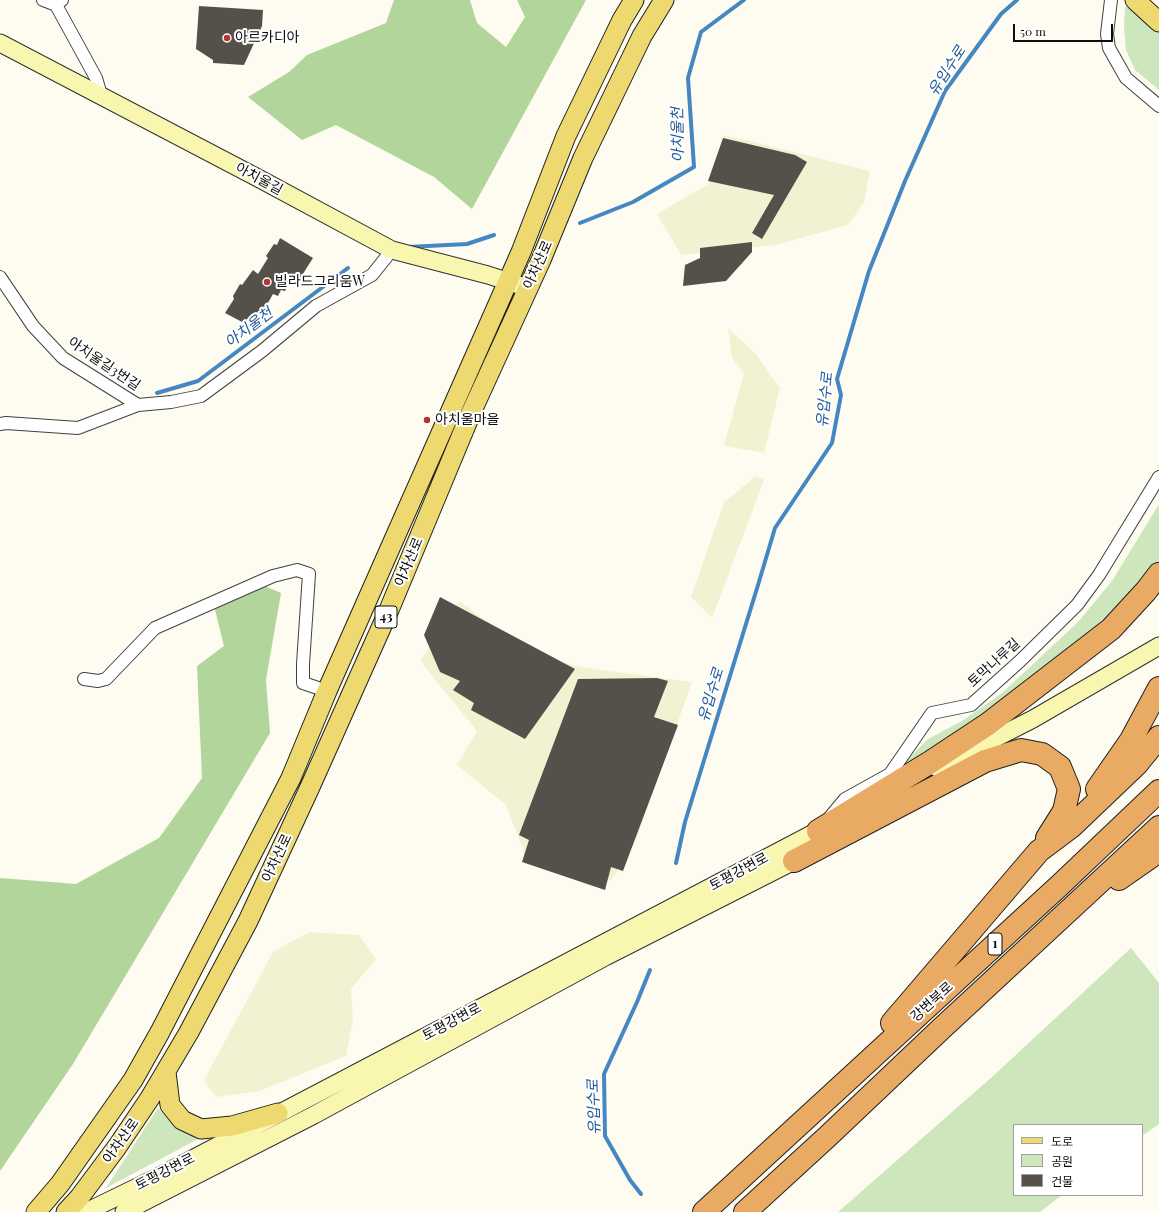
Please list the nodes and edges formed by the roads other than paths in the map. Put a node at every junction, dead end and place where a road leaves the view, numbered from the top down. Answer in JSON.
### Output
{"nodes":[{"id":1,"x":43,"y":0,"type":"edge"},
{"id":2,"x":634,"y":0,"type":"edge"},
{"id":3,"x":664,"y":0,"type":"edge"},
{"id":4,"x":1111,"y":0,"type":"edge"},
{"id":5,"x":1135,"y":0,"type":"edge"},
{"id":6,"x":59,"y":2,"type":"edge"},
{"id":7,"x":1159,"y":22,"type":"edge"},
{"id":8,"x":0,"y":43,"type":"edge"},
{"id":9,"x":101,"y":95,"type":"junction"},
{"id":10,"x":1159,"y":106,"type":"edge"},
{"id":11,"x":392,"y":250,"type":"junction"},
{"id":12,"x":0,"y":278,"type":"edge"},
{"id":13,"x":507,"y":282,"type":"junction"},
{"id":14,"x":528,"y":288,"type":"junction"},
{"id":15,"x":138,"y":405,"type":"junction"},
{"id":16,"x":0,"y":424,"type":"edge"},
{"id":17,"x":1159,"y":477,"type":"edge"},
{"id":18,"x":1159,"y":574,"type":"edge"},
{"id":19,"x":1159,"y":646,"type":"edge"},
{"id":20,"x":84,"y":679,"type":"dead end"},
{"id":21,"x":1159,"y":688,"type":"edge"},
{"id":22,"x":327,"y":691,"type":"junction"},
{"id":23,"x":1159,"y":737,"type":"edge"},
{"id":24,"x":1159,"y":791,"type":"edge"},
{"id":25,"x":1159,"y":826,"type":"edge"},
{"id":26,"x":1071,"y":827,"type":"junction"},
{"id":27,"x":818,"y":831,"type":"junction"},
{"id":28,"x":1039,"y":851,"type":"junction"},
{"id":29,"x":1159,"y":851,"type":"edge"},
{"id":30,"x":794,"y":861,"type":"junction"},
{"id":31,"x":1048,"y":929,"type":"junction"},
{"id":32,"x":166,"y":1072,"type":"junction"},
{"id":33,"x":830,"y":1095,"type":"junction"},
{"id":34,"x":278,"y":1113,"type":"junction"},
{"id":35,"x":40,"y":1211,"type":"edge"},
{"id":36,"x":66,"y":1212,"type":"edge"},
{"id":37,"x":86,"y":1212,"type":"edge"},
{"id":38,"x":124,"y":1212,"type":"edge"},
{"id":39,"x":704,"y":1212,"type":"edge"},
{"id":40,"x":745,"y":1212,"type":"edge"}],
"edges":[{"from":1,"to":6,"type":"street"},
{"from":2,"to":13,"type":"main road","name":"아차산로","number":"43"},
{"from":3,"to":14,"type":"main road","name":"아차산로","number":"43"},
{"from":4,"to":10,"type":"street"},
{"from":5,"to":7,"type":"main road"},
{"from":6,"to":9,"type":"street"},
{"from":8,"to":9,"type":"street","name":"아치울길"},
{"from":9,"to":11,"type":"street","name":"아치울길"},
{"from":11,"to":13,"type":"street","name":"아치울길"},
{"from":11,"to":15,"type":"street","name":"아치울길3번길"},
{"from":12,"to":15,"type":"street","name":"아치울길3번길"},
{"from":13,"to":14,"type":"street","name":"아치울길"},
{"from":13,"to":22,"type":"main road","name":"아차산로","number":"43"},
{"from":14,"to":32,"type":"main road","name":"아차산로","number":"43"},
{"from":15,"to":16,"type":"street"},
{"from":17,"to":27,"type":"street","name":"토막나루길"},
{"from":18,"to":27,"type":"highway"},
{"from":19,"to":27,"type":"street","name":"토평강변로"},
{"from":20,"to":22,"type":"street"},
{"from":21,"to":26,"type":"highway"},
{"from":22,"to":35,"type":"main road","name":"아차산로","number":"43"},
{"from":23,"to":26,"type":"highway"},
{"from":24,"to":33,"type":"highway","name":"강변북로","number":"1"},
{"from":25,"to":31,"type":"highway","name":"강변북로","number":"1"},
{"from":26,"to":28,"type":"highway"},
{"from":27,"to":30,"type":"street"},
{"from":27,"to":34,"type":"street","name":"토평강변로"},
{"from":28,"to":30,"type":"highway"},
{"from":28,"to":33,"type":"highway"},
{"from":29,"to":31,"type":"highway"},
{"from":30,"to":38,"type":"street","name":"토평강변로"},
{"from":31,"to":40,"type":"highway","name":"강변북로","number":"1"},
{"from":32,"to":34,"type":"main road"},
{"from":32,"to":36,"type":"main road","name":"아차산로","number":"43"},
{"from":33,"to":39,"type":"highway","name":"강변북로","number":"1"},
{"from":34,"to":37,"type":"street","name":"토평강변로"}]}
